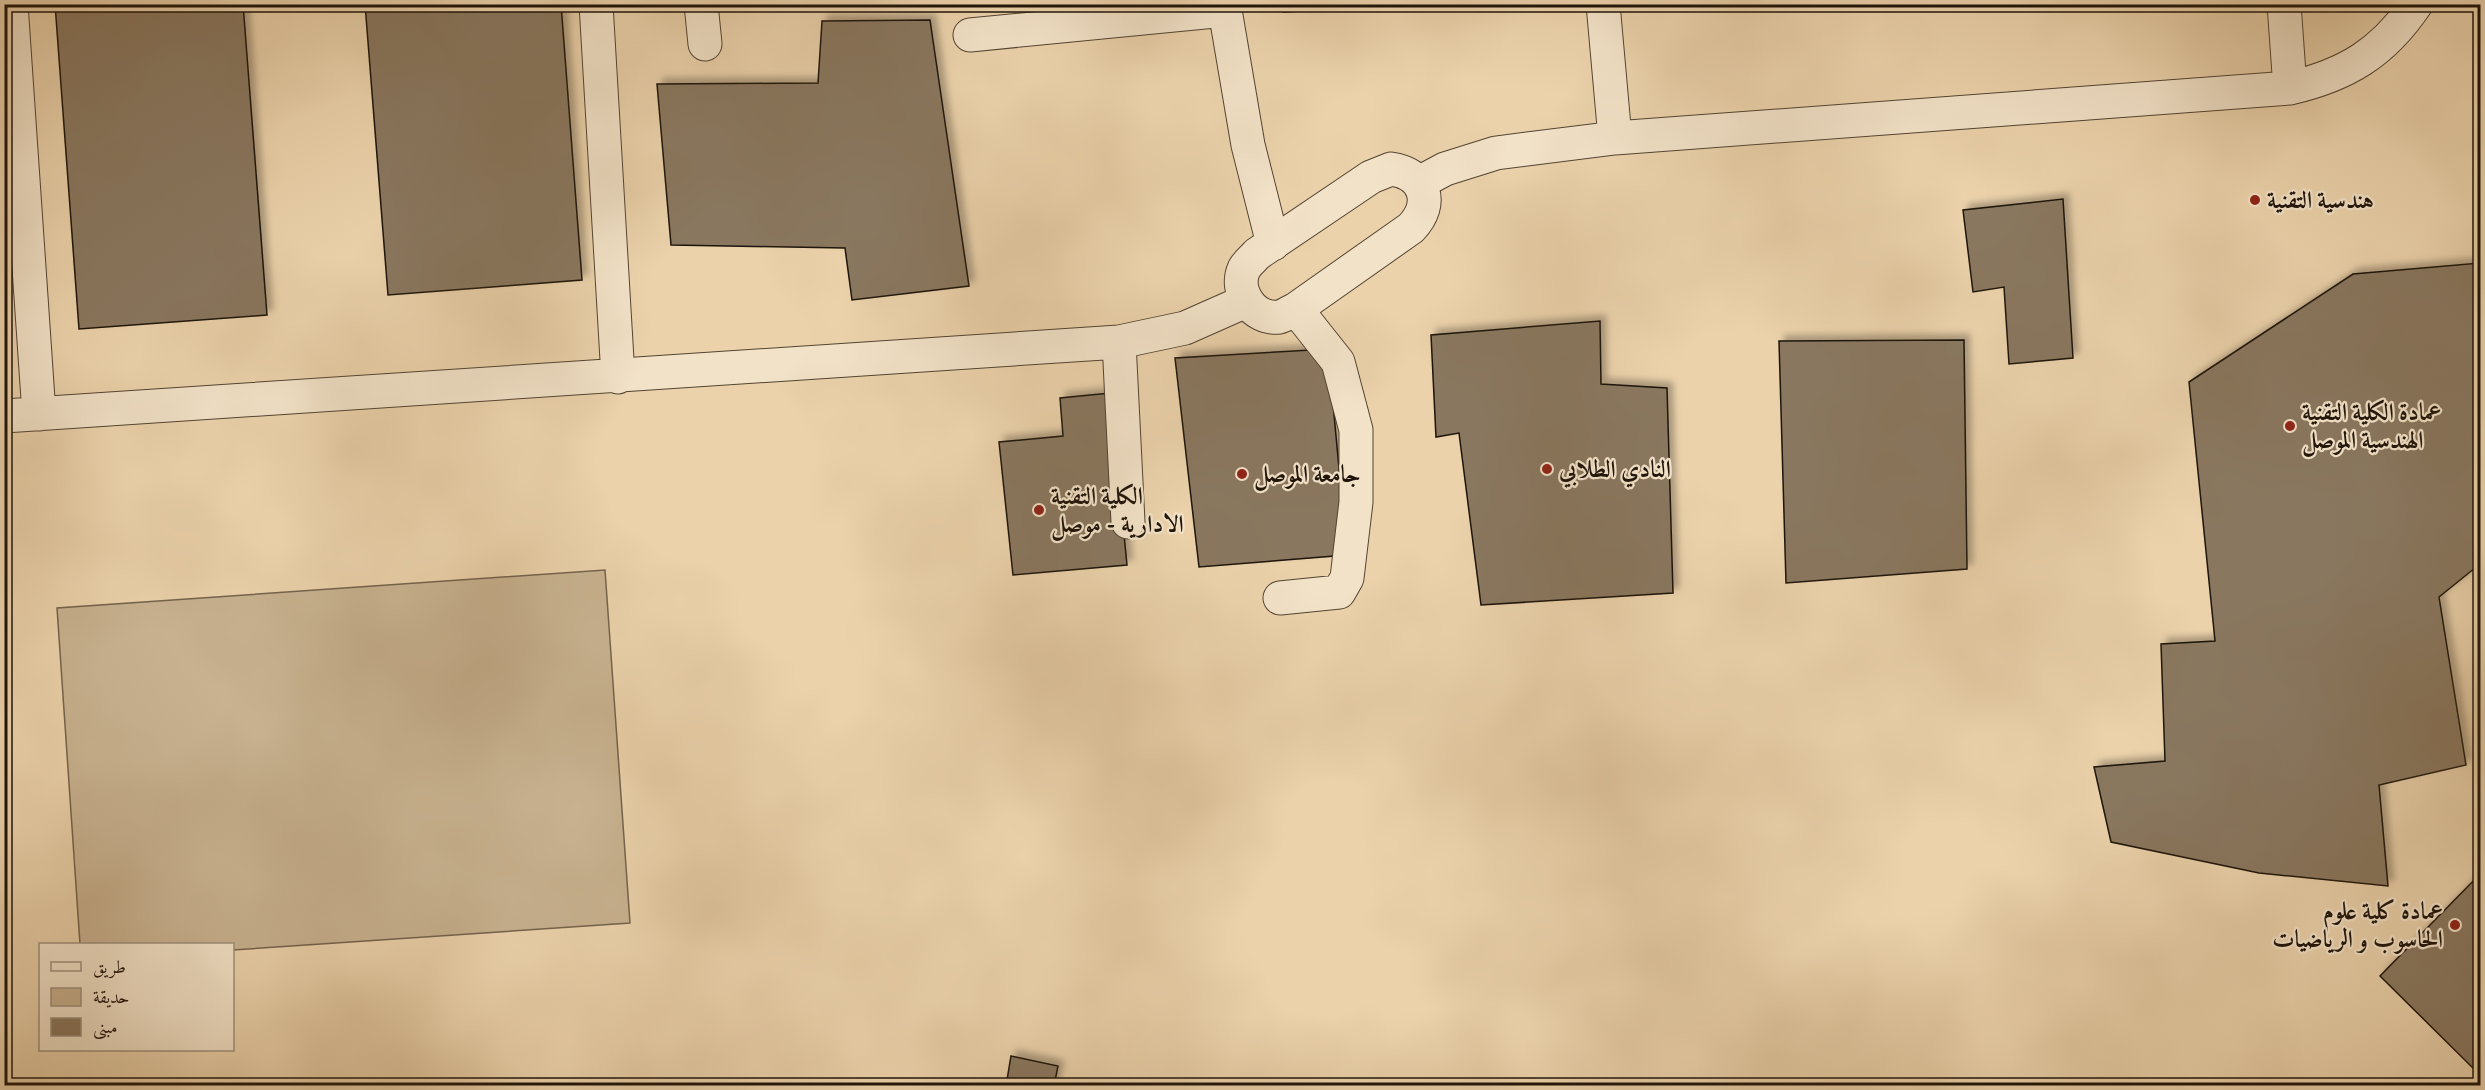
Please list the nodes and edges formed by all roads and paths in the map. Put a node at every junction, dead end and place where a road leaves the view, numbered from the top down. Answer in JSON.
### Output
{"nodes":[{"id":1,"x":11,"y":4,"type":"edge"},
{"id":2,"x":596,"y":4,"type":"edge"},
{"id":3,"x":701,"y":4,"type":"edge"},
{"id":4,"x":1603,"y":4,"type":"edge"},
{"id":5,"x":2284,"y":4,"type":"edge"},
{"id":6,"x":2416,"y":4,"type":"edge"},
{"id":7,"x":1225,"y":7,"type":"edge"},
{"id":8,"x":970,"y":35,"type":"dead end"},
{"id":9,"x":705,"y":44,"type":"dead end"},
{"id":10,"x":2290,"y":88,"type":"junction"},
{"id":11,"x":1615,"y":138,"type":"junction"},
{"id":12,"x":1419,"y":183,"type":"junction"},
{"id":13,"x":1273,"y":244,"type":"junction"},
{"id":14,"x":1246,"y":301,"type":"junction"},
{"id":15,"x":1296,"y":309,"type":"junction"},
{"id":16,"x":1119,"y":342,"type":"junction"},
{"id":17,"x":618,"y":377,"type":"junction"},
{"id":18,"x":39,"y":414,"type":"junction"},
{"id":19,"x":4,"y":416,"type":"edge"},
{"id":20,"x":1128,"y":522,"type":"dead end"},
{"id":21,"x":1280,"y":598,"type":"dead end"}],
"edges":[{"from":1,"to":18,"type":"lane"},
{"from":2,"to":17,"type":"lane"},
{"from":3,"to":9,"type":"lane"},
{"from":4,"to":11,"type":"lane"},
{"from":5,"to":10,"type":"lane"},
{"from":6,"to":10,"type":"lane"},
{"from":7,"to":8,"type":"lane"},
{"from":7,"to":13,"type":"lane"},
{"from":10,"to":11,"type":"lane"},
{"from":11,"to":12,"type":"lane"},
{"from":12,"to":13,"type":"lane"},
{"from":12,"to":15,"type":"lane"},
{"from":13,"to":14,"type":"lane"},
{"from":14,"to":15,"type":"lane"},
{"from":14,"to":16,"type":"lane"},
{"from":15,"to":21,"type":"lane"},
{"from":16,"to":17,"type":"lane"},
{"from":16,"to":20,"type":"lane"},
{"from":17,"to":18,"type":"lane"},
{"from":18,"to":19,"type":"lane"}]}
